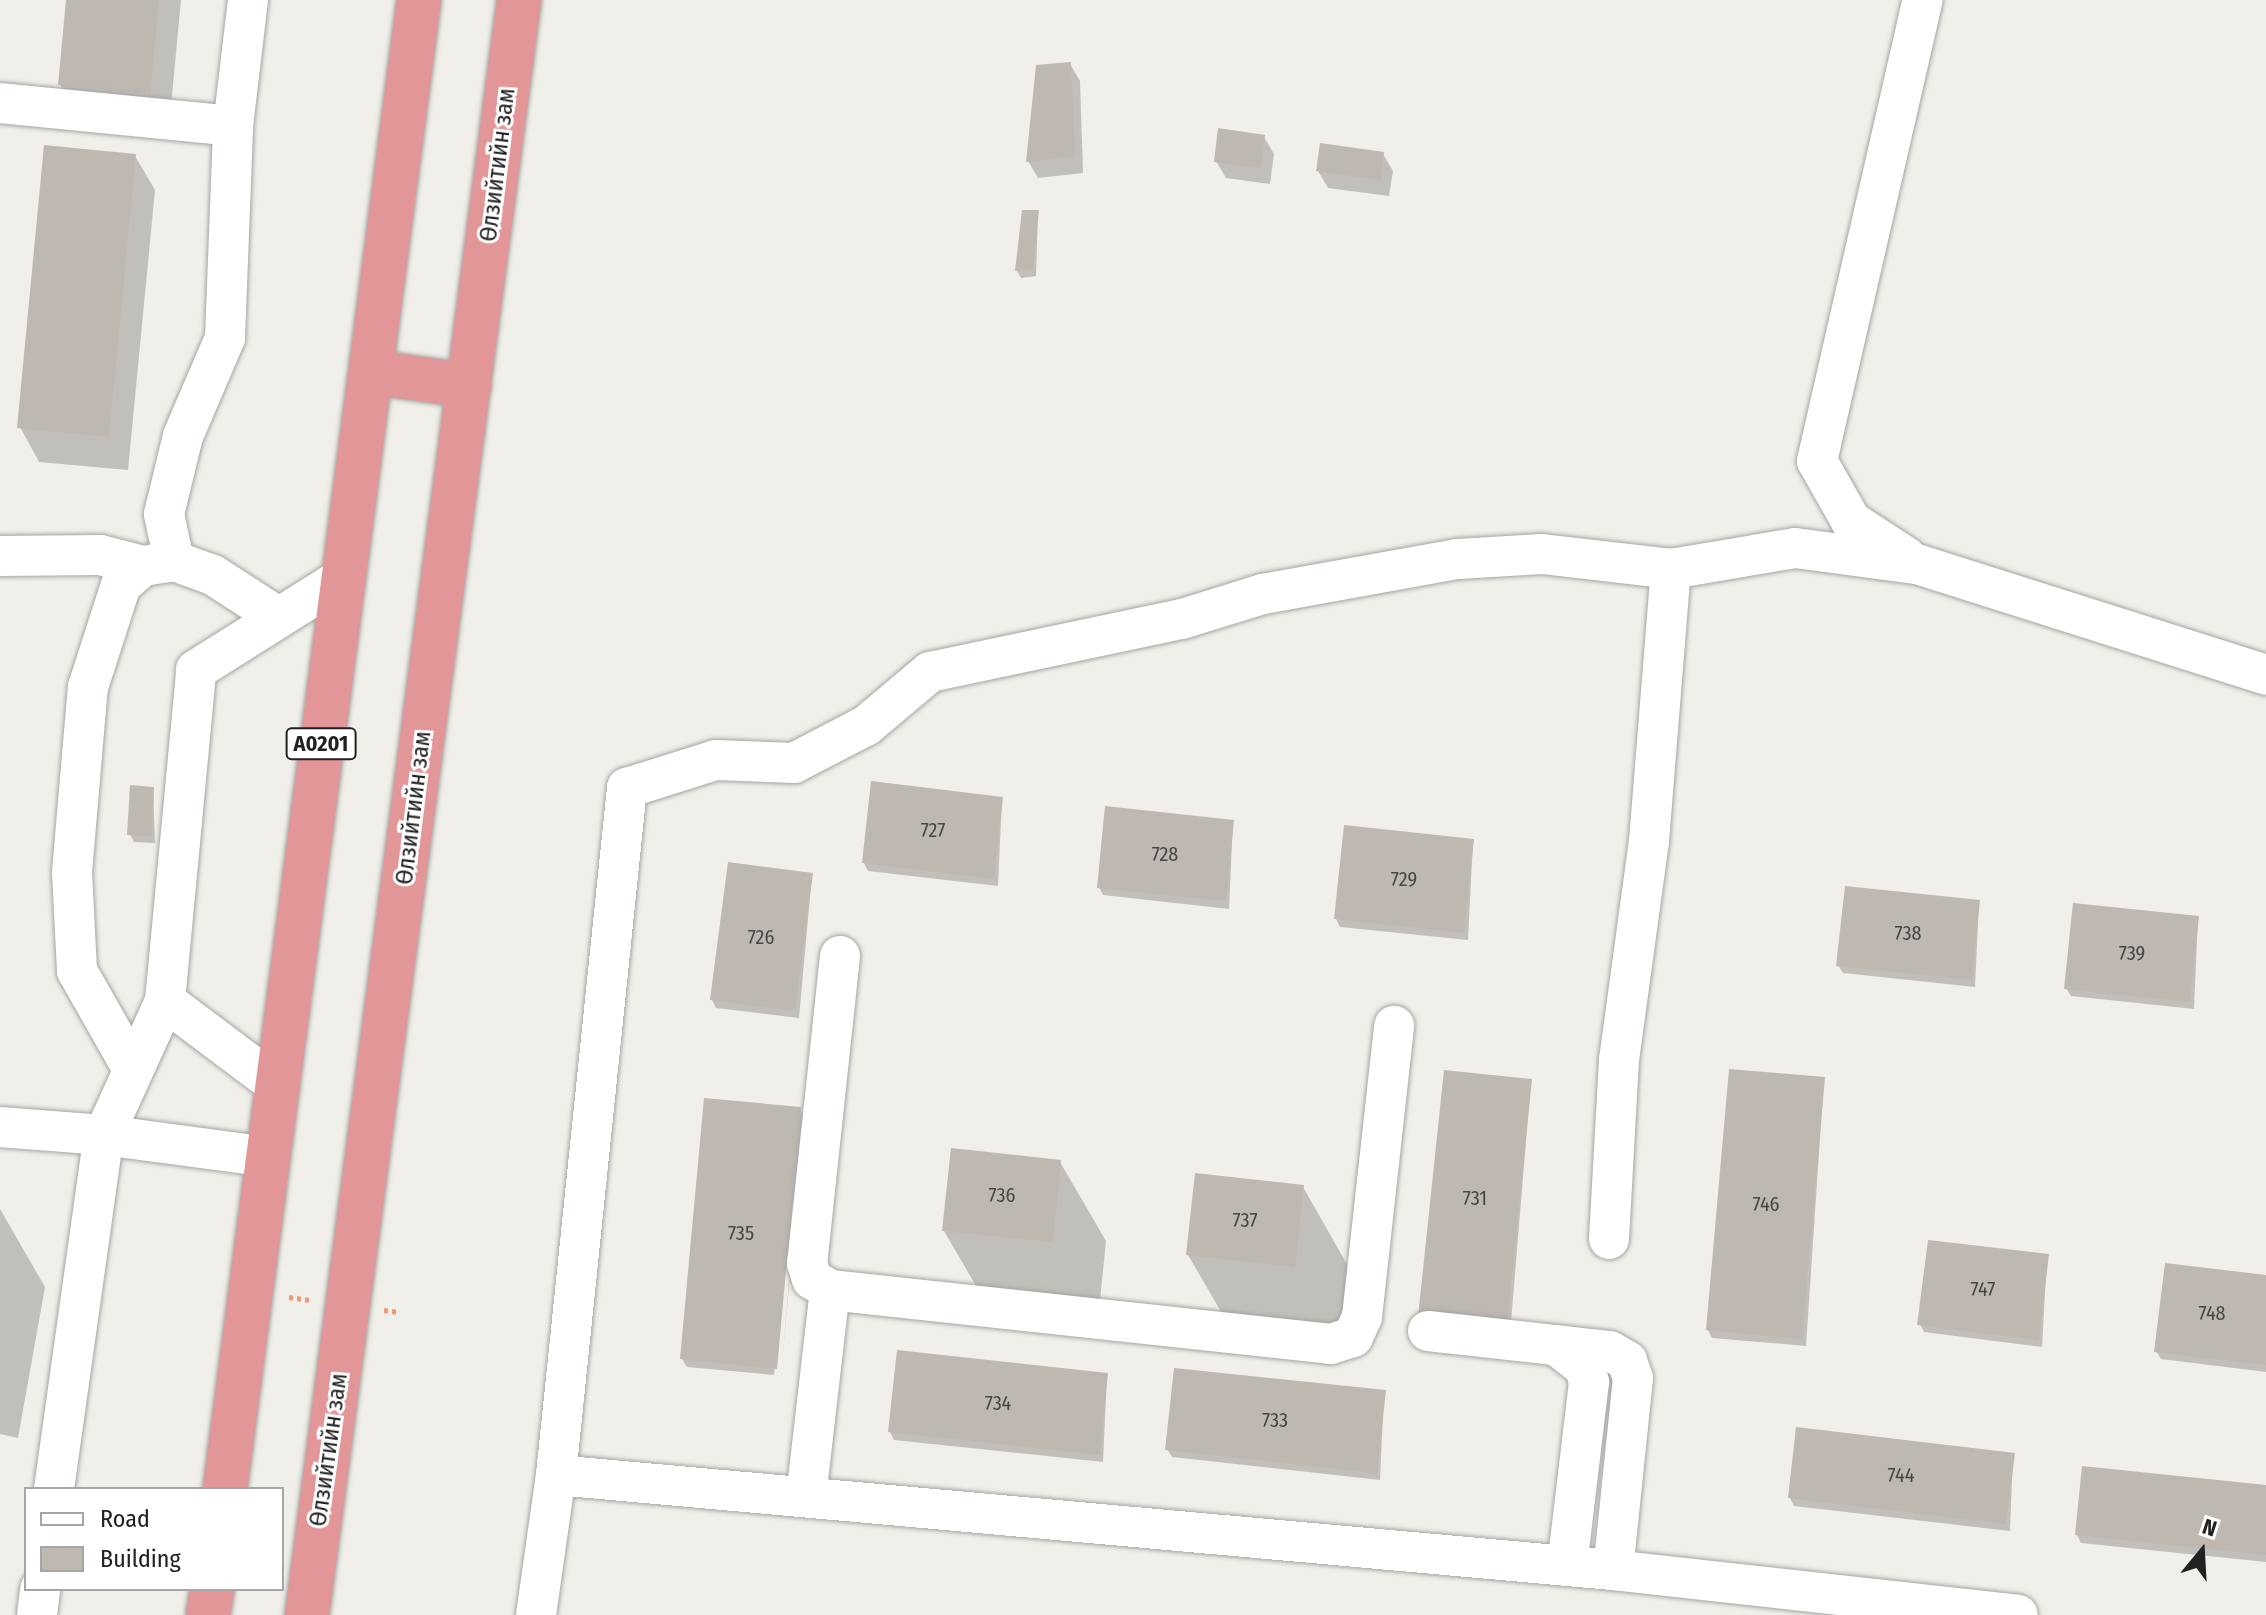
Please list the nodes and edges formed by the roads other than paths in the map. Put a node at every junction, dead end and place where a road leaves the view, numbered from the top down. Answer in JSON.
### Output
{"nodes":[{"id":1,"x":248,"y":0,"type":"edge"},
{"id":2,"x":419,"y":0,"type":"edge"},
{"id":3,"x":519,"y":0,"type":"edge"},
{"id":4,"x":1923,"y":0,"type":"edge"},
{"id":5,"x":0,"y":103,"type":"edge"},
{"id":6,"x":233,"y":126,"type":"junction"},
{"id":7,"x":371,"y":372,"type":"junction"},
{"id":8,"x":469,"y":386,"type":"junction"},
{"id":9,"x":0,"y":556,"type":"edge"},
{"id":10,"x":158,"y":564,"type":"junction"},
{"id":11,"x":1917,"y":564,"type":"junction"},
{"id":12,"x":1671,"y":569,"type":"junction"},
{"id":13,"x":342,"y":578,"type":"junction"},
{"id":14,"x":278,"y":617,"type":"junction"},
{"id":15,"x":2266,"y":675,"type":"edge"},
{"id":16,"x":840,"y":956,"type":"dead end"},
{"id":17,"x":165,"y":1001,"type":"junction"},
{"id":18,"x":1394,"y":1026,"type":"dead end"},
{"id":19,"x":131,"y":1066,"type":"junction"},
{"id":20,"x":277,"y":1085,"type":"junction"},
{"id":21,"x":0,"y":1127,"type":"edge"},
{"id":22,"x":104,"y":1135,"type":"junction"},
{"id":23,"x":268,"y":1157,"type":"junction"},
{"id":24,"x":1609,"y":1239,"type":"dead end"},
{"id":25,"x":830,"y":1290,"type":"junction"},
{"id":26,"x":1428,"y":1331,"type":"dead end"},
{"id":27,"x":1556,"y":1345,"type":"junction"},
{"id":28,"x":556,"y":1475,"type":"junction"},
{"id":29,"x":54,"y":1487,"type":"edge"},
{"id":30,"x":225,"y":1487,"type":"edge"},
{"id":31,"x":806,"y":1497,"type":"junction"},
{"id":32,"x":1567,"y":1566,"type":"junction"},
{"id":33,"x":1613,"y":1570,"type":"junction"},
{"id":34,"x":40,"y":1591,"type":"edge"},
{"id":35,"x":212,"y":1591,"type":"edge"},
{"id":36,"x":37,"y":1615,"type":"edge"},
{"id":37,"x":208,"y":1615,"type":"edge"},
{"id":38,"x":307,"y":1615,"type":"edge"},
{"id":39,"x":536,"y":1615,"type":"edge"},
{"id":40,"x":2018,"y":1615,"type":"edge"}],
"edges":[{"from":1,"to":6,"type":"street"},
{"from":2,"to":7,"type":"highway","number":"A0201"},
{"from":3,"to":8,"type":"highway","name":"Өлзийтийн зам"},
{"from":4,"to":11,"type":"street"},
{"from":5,"to":6,"type":"street"},
{"from":6,"to":10,"type":"street"},
{"from":7,"to":8,"type":"highway"},
{"from":7,"to":13,"type":"highway","number":"A0201"},
{"from":8,"to":38,"type":"highway","name":"Өлзийтийн зам"},
{"from":9,"to":10,"type":"street"},
{"from":10,"to":14,"type":"street"},
{"from":10,"to":19,"type":"street"},
{"from":11,"to":12,"type":"street"},
{"from":11,"to":15,"type":"street"},
{"from":12,"to":24,"type":"street"},
{"from":12,"to":28,"type":"street"},
{"from":13,"to":14,"type":"street"},
{"from":13,"to":20,"type":"highway","number":"A0201"},
{"from":14,"to":17,"type":"street"},
{"from":16,"to":25,"type":"street"},
{"from":17,"to":19,"type":"street"},
{"from":17,"to":20,"type":"street"},
{"from":18,"to":25,"type":"street"},
{"from":19,"to":22,"type":"street"},
{"from":20,"to":23,"type":"highway","number":"A0201"},
{"from":21,"to":22,"type":"street"},
{"from":22,"to":23,"type":"street"},
{"from":22,"to":29,"type":"street"},
{"from":23,"to":30,"type":"highway","number":"A0201"},
{"from":25,"to":31,"type":"street"},
{"from":26,"to":27,"type":"street"},
{"from":27,"to":32,"type":"street"},
{"from":27,"to":33,"type":"street"},
{"from":28,"to":31,"type":"street"},
{"from":28,"to":39,"type":"street"},
{"from":31,"to":32,"type":"street"},
{"from":32,"to":33,"type":"street"},
{"from":33,"to":40,"type":"street"},
{"from":34,"to":36,"type":"street"},
{"from":35,"to":37,"type":"highway"}]}
